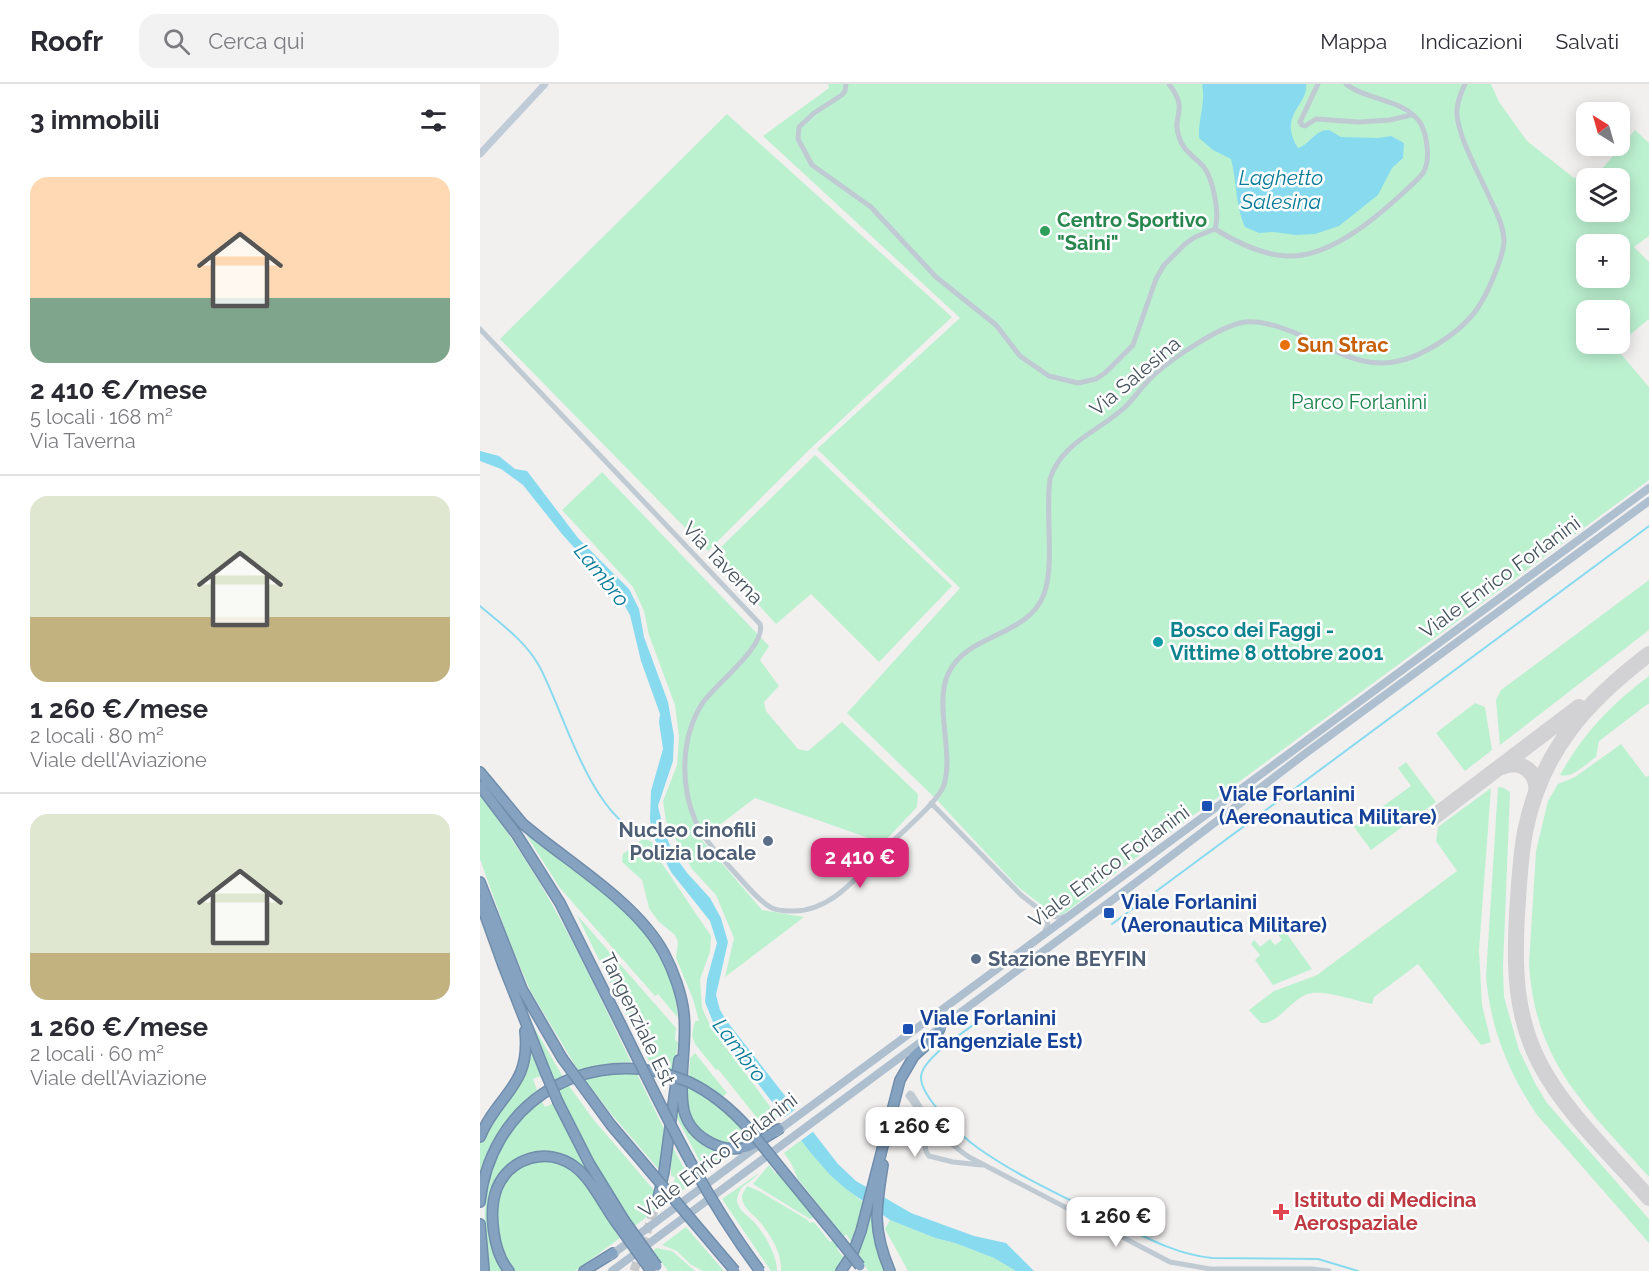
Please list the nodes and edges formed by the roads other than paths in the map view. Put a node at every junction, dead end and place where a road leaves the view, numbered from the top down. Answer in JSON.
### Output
{"nodes":[{"id":1,"x":545,"y":84,"type":"edge"},
{"id":2,"x":846,"y":84,"type":"edge"},
{"id":3,"x":1169,"y":84,"type":"edge"},
{"id":4,"x":1318,"y":84,"type":"edge"},
{"id":5,"x":1346,"y":84,"type":"edge"},
{"id":6,"x":1465,"y":84,"type":"edge"},
{"id":7,"x":1411,"y":115,"type":"junction"},
{"id":8,"x":480,"y":154,"type":"edge"},
{"id":9,"x":1215,"y":229,"type":"junction"},
{"id":10,"x":480,"y":329,"type":"edge"},
{"id":11,"x":1649,"y":488,"type":"edge"},
{"id":12,"x":1649,"y":501,"type":"edge"},
{"id":13,"x":480,"y":772,"type":"edge"},
{"id":14,"x":480,"y":786,"type":"edge"},
{"id":15,"x":931,"y":803,"type":"junction"},
{"id":16,"x":480,"y":882,"type":"edge"},
{"id":17,"x":480,"y":901,"type":"edge"},
{"id":18,"x":1044,"y":913,"type":"junction"},
{"id":19,"x":1069,"y":916,"type":"junction"},
{"id":20,"x":492,"y":923,"type":"junction"},
{"id":21,"x":1033,"y":943,"type":"junction"},
{"id":22,"x":678,"y":992,"type":"junction"},
{"id":23,"x":521,"y":1014,"type":"junction"},
{"id":24,"x":940,"y":1028,"type":"junction"},
{"id":25,"x":928,"y":1119,"type":"junction"},
{"id":26,"x":783,"y":1127,"type":"junction"},
{"id":27,"x":936,"y":1129,"type":"junction"},
{"id":28,"x":480,"y":1137,"type":"edge"},
{"id":29,"x":982,"y":1166,"type":"junction"},
{"id":30,"x":875,"y":1187,"type":"junction"},
{"id":31,"x":658,"y":1198,"type":"tunnel mouth"},
{"id":32,"x":480,"y":1202,"type":"edge"},
{"id":33,"x":621,"y":1223,"type":"junction"},
{"id":34,"x":480,"y":1224,"type":"edge"},
{"id":35,"x":480,"y":1248,"type":"edge"},
{"id":36,"x":613,"y":1253,"type":"junction"},
{"id":37,"x":862,"y":1268,"type":"edge"},
{"id":38,"x":657,"y":1269,"type":"edge"},
{"id":39,"x":485,"y":1270,"type":"edge"},
{"id":40,"x":509,"y":1271,"type":"edge"},
{"id":41,"x":584,"y":1271,"type":"edge"},
{"id":42,"x":589,"y":1271,"type":"edge"},
{"id":43,"x":612,"y":1271,"type":"edge"},
{"id":44,"x":735,"y":1271,"type":"edge"},
{"id":45,"x":760,"y":1271,"type":"edge"},
{"id":46,"x":841,"y":1271,"type":"edge"},
{"id":47,"x":890,"y":1271,"type":"edge"},
{"id":48,"x":1329,"y":1271,"type":"edge"}],
"edges":[{"from":1,"to":8,"type":"street"},
{"from":2,"to":9,"type":"street"},
{"from":3,"to":9,"type":"street"},
{"from":4,"to":7,"type":"street"},
{"from":5,"to":7,"type":"street"},
{"from":6,"to":15,"type":"street","name":"Via Salesina"},
{"from":7,"to":9,"type":"street"},
{"from":10,"to":15,"type":"street","name":"Via Taverna"},
{"from":11,"to":19,"type":"main road","name":"Viale Enrico Forlanini"},
{"from":12,"to":24,"type":"main road","name":"Viale Enrico Forlanini"},
{"from":13,"to":22,"type":"highway"},
{"from":14,"to":45,"type":"highway","name":"Tangenziale Est","bridge":true},
{"from":15,"to":18,"type":"street"},
{"from":16,"to":20,"type":"highway"},
{"from":17,"to":20,"type":"highway"},
{"from":18,"to":19,"type":"street"},
{"from":18,"to":21,"type":"street"},
{"from":19,"to":21,"type":"main road","name":"Viale Enrico Forlanini"},
{"from":20,"to":23,"type":"highway"},
{"from":20,"to":44,"type":"highway","bridge":true},
{"from":21,"to":26,"type":"main road","name":"Viale Enrico Forlanini"},
{"from":22,"to":26,"type":"highway"},
{"from":22,"to":31,"type":"highway"},
{"from":23,"to":28,"type":"highway"},
{"from":23,"to":33,"type":"highway","bridge":true},
{"from":24,"to":30,"type":"highway"},
{"from":24,"to":43,"type":"main road","name":"Viale Enrico Forlanini"},
{"from":25,"to":25,"type":"street"},
{"from":25,"to":27,"type":"street"},
{"from":26,"to":36,"type":"main road","name":"Viale Enrico Forlanini"},
{"from":27,"to":29,"type":"street"},
{"from":27,"to":29,"type":"street"},
{"from":29,"to":48,"type":"street"},
{"from":30,"to":46,"type":"highway"},
{"from":30,"to":47,"type":"highway"},
{"from":32,"to":37,"type":"highway","bridge":true},
{"from":33,"to":38,"type":"highway","bridge":true},
{"from":33,"to":40,"type":"highway"},
{"from":34,"to":39,"type":"highway"},
{"from":35,"to":39,"type":"highway"},
{"from":36,"to":41,"type":"highway"},
{"from":36,"to":42,"type":"main road","name":"Viale Enrico Forlanini"}]}
